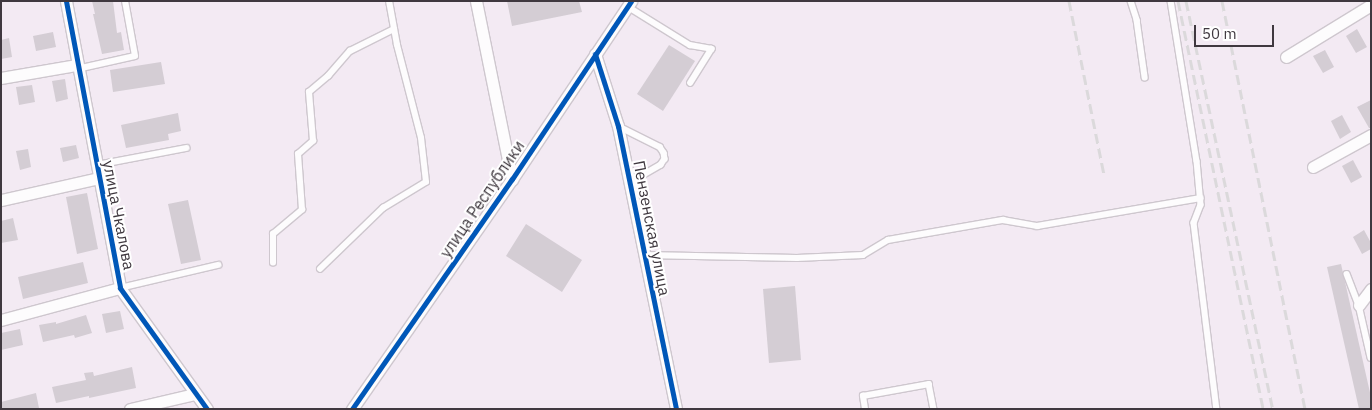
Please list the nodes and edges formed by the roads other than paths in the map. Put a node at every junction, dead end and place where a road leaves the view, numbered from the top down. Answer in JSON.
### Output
{"nodes":[{"id":1,"x":66,"y":1,"type":"edge"},
{"id":2,"x":125,"y":1,"type":"edge"},
{"id":3,"x":389,"y":1,"type":"edge"},
{"id":4,"x":476,"y":1,"type":"edge"},
{"id":5,"x":1131,"y":1,"type":"edge"},
{"id":6,"x":1171,"y":1,"type":"edge"},
{"id":7,"x":629,"y":4,"type":"edge"},
{"id":8,"x":1371,"y":5,"type":"edge"},
{"id":9,"x":394,"y":29,"type":"junction"},
{"id":10,"x":595,"y":54,"type":"junction"},
{"id":11,"x":1286,"y":56,"type":"dead end"},
{"id":12,"x":77,"y":67,"type":"junction"},
{"id":13,"x":1145,"y":77,"type":"dead end"},
{"id":14,"x":1,"y":78,"type":"edge"},
{"id":15,"x":692,"y":83,"type":"dead end"},
{"id":16,"x":618,"y":126,"type":"junction"},
{"id":17,"x":1371,"y":135,"type":"edge"},
{"id":18,"x":186,"y":148,"type":"dead end"},
{"id":19,"x":96,"y":165,"type":"junction"},
{"id":20,"x":1313,"y":167,"type":"dead end"},
{"id":21,"x":99,"y":178,"type":"junction"},
{"id":22,"x":512,"y":179,"type":"junction"},
{"id":23,"x":631,"y":182,"type":"junction"},
{"id":24,"x":1201,"y":198,"type":"junction"},
{"id":25,"x":1,"y":200,"type":"edge"},
{"id":26,"x":644,"y":255,"type":"junction"},
{"id":27,"x":273,"y":263,"type":"dead end"},
{"id":28,"x":218,"y":265,"type":"dead end"},
{"id":29,"x":320,"y":269,"type":"dead end"},
{"id":30,"x":1347,"y":274,"type":"dead end"},
{"id":31,"x":120,"y":288,"type":"junction"},
{"id":32,"x":1370,"y":291,"type":"edge"},
{"id":33,"x":1359,"y":305,"type":"junction"},
{"id":34,"x":1,"y":320,"type":"edge"},
{"id":35,"x":1371,"y":358,"type":"edge"},
{"id":36,"x":195,"y":394,"type":"junction"},
{"id":37,"x":130,"y":409,"type":"edge"},
{"id":38,"x":207,"y":409,"type":"edge"},
{"id":39,"x":352,"y":409,"type":"edge"},
{"id":40,"x":676,"y":409,"type":"edge"},
{"id":41,"x":865,"y":409,"type":"edge"},
{"id":42,"x":934,"y":409,"type":"edge"},
{"id":43,"x":1217,"y":409,"type":"edge"}],
"edges":[{"from":1,"to":12,"type":"street","name":"улица Чкалова"},
{"from":2,"to":12,"type":"lane"},
{"from":3,"to":9,"type":"lane"},
{"from":4,"to":22,"type":"street"},
{"from":5,"to":13,"type":"lane"},
{"from":6,"to":24,"type":"lane"},
{"from":7,"to":10,"type":"street","name":"улица Республики"},
{"from":7,"to":15,"type":"lane"},
{"from":8,"to":11,"type":"street"},
{"from":9,"to":27,"type":"lane"},
{"from":9,"to":29,"type":"lane"},
{"from":10,"to":16,"type":"street","name":"Пензенская улица"},
{"from":10,"to":22,"type":"street","name":"улица Республики"},
{"from":12,"to":14,"type":"street"},
{"from":12,"to":19,"type":"street","name":"улица Чкалова"},
{"from":16,"to":23,"type":"street","name":"Пензенская улица"},
{"from":16,"to":23,"type":"lane"},
{"from":17,"to":20,"type":"street"},
{"from":18,"to":19,"type":"lane"},
{"from":19,"to":21,"type":"street","name":"улица Чкалова"},
{"from":21,"to":25,"type":"street"},
{"from":21,"to":31,"type":"street","name":"улица Чкалова"},
{"from":22,"to":39,"type":"street","name":"улица Республики"},
{"from":23,"to":26,"type":"street","name":"Пензенская улица"},
{"from":24,"to":26,"type":"lane"},
{"from":24,"to":43,"type":"lane"},
{"from":26,"to":40,"type":"street","name":"Пензенская улица"},
{"from":28,"to":31,"type":"lane"},
{"from":30,"to":33,"type":"lane"},
{"from":31,"to":34,"type":"street"},
{"from":31,"to":36,"type":"street","name":"улица Чкалова"},
{"from":32,"to":33,"type":"street"},
{"from":33,"to":35,"type":"lane"},
{"from":36,"to":37,"type":"street"},
{"from":36,"to":38,"type":"street","name":"улица Чкалова"},
{"from":41,"to":42,"type":"lane"}]}
